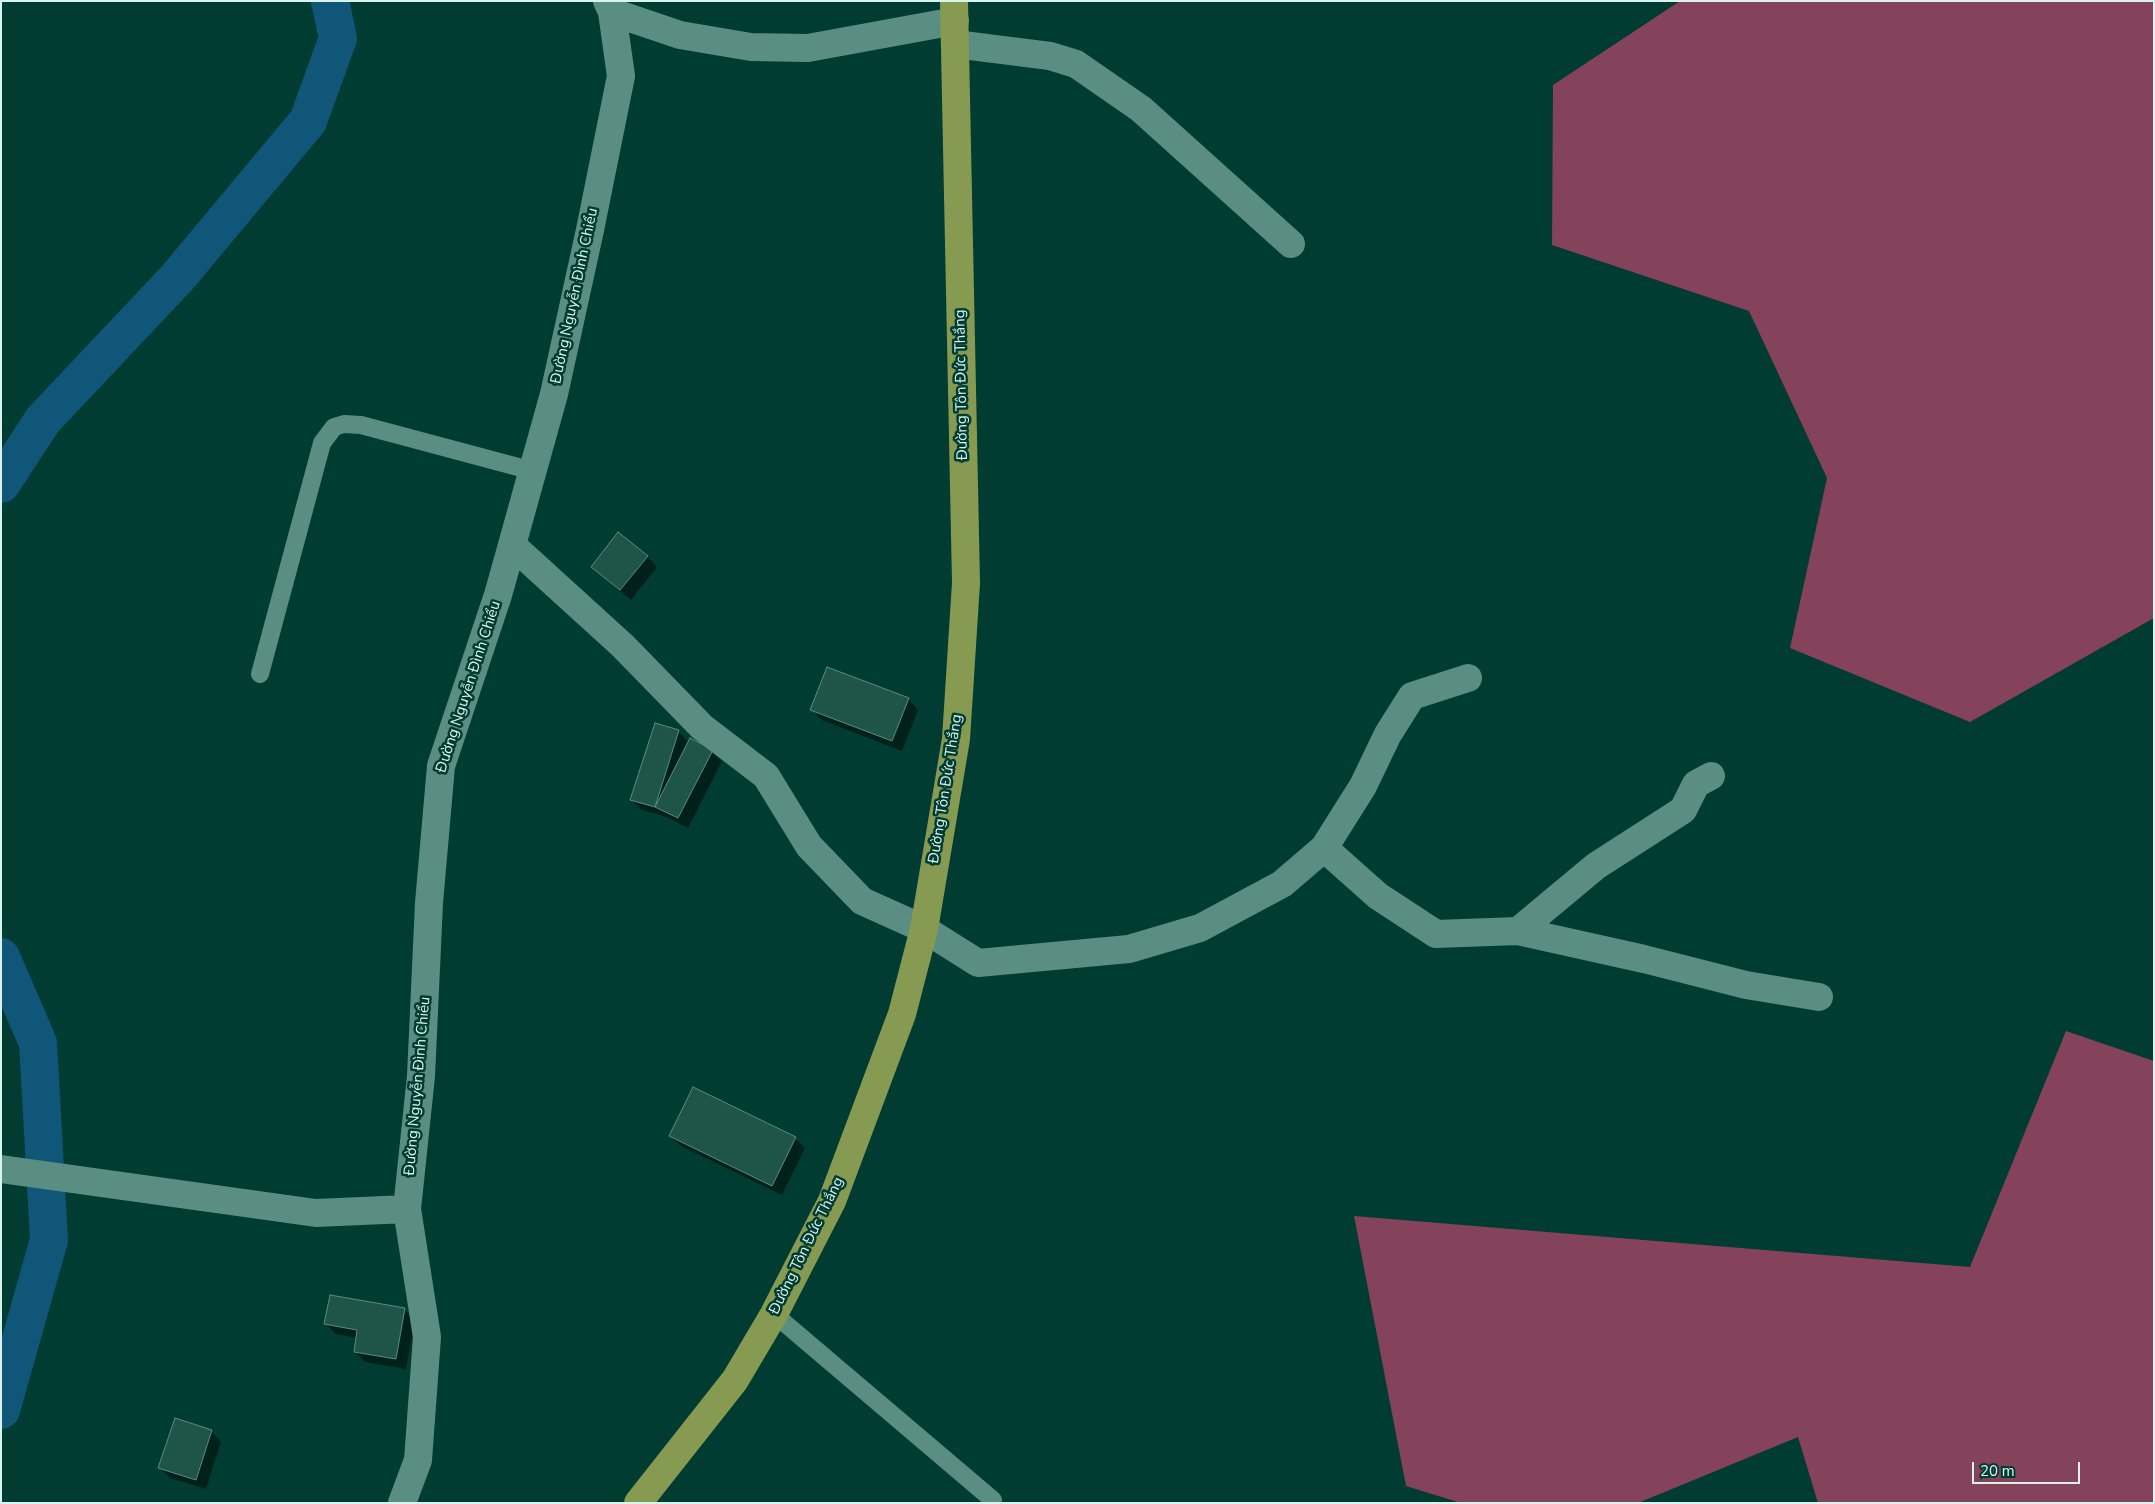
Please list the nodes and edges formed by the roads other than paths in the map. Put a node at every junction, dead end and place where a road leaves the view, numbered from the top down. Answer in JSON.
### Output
{"nodes":[{"id":1,"x":609,"y":7,"type":"edge"},
{"id":2,"x":954,"y":22,"type":"edge"},
{"id":3,"x":1291,"y":244,"type":"dead end"},
{"id":4,"x":533,"y":471,"type":"junction"},
{"id":5,"x":512,"y":546,"type":"junction"},
{"id":6,"x":260,"y":674,"type":"dead end"},
{"id":7,"x":1468,"y":678,"type":"dead end"},
{"id":8,"x":1711,"y":776,"type":"dead end"},
{"id":9,"x":1324,"y":848,"type":"junction"},
{"id":10,"x":924,"y":929,"type":"junction"},
{"id":11,"x":1518,"y":931,"type":"junction"},
{"id":12,"x":1819,"y":997,"type":"dead end"},
{"id":13,"x":1,"y":1169,"type":"edge"},
{"id":14,"x":407,"y":1210,"type":"junction"},
{"id":15,"x":774,"y":1314,"type":"junction"},
{"id":16,"x":994,"y":1500,"type":"dead end"},
{"id":17,"x":402,"y":1503,"type":"edge"},
{"id":18,"x":638,"y":1503,"type":"edge"}],
"edges":[{"from":1,"to":2,"type":"street"},
{"from":1,"to":4,"type":"street","name":"Đường Nguyễn Đình Chiểu"},
{"from":2,"to":3,"type":"street"},
{"from":2,"to":10,"type":"highway","name":"Đường Tôn Đức Thắng"},
{"from":4,"to":5,"type":"street","name":"Đường Nguyễn Đình Chiểu"},
{"from":4,"to":6,"type":"lane"},
{"from":5,"to":10,"type":"street"},
{"from":5,"to":14,"type":"street","name":"Đường Nguyễn Đình Chiểu"},
{"from":7,"to":9,"type":"street"},
{"from":8,"to":11,"type":"street"},
{"from":9,"to":10,"type":"street"},
{"from":9,"to":11,"type":"street"},
{"from":10,"to":15,"type":"highway","name":"Đường Tôn Đức Thắng"},
{"from":11,"to":12,"type":"street"},
{"from":13,"to":14,"type":"street"},
{"from":14,"to":17,"type":"street","name":"Đường Nguyễn Đình Chiểu"},
{"from":15,"to":16,"type":"lane"},
{"from":15,"to":18,"type":"highway","name":"Đường Tôn Đức Thắng"}]}
